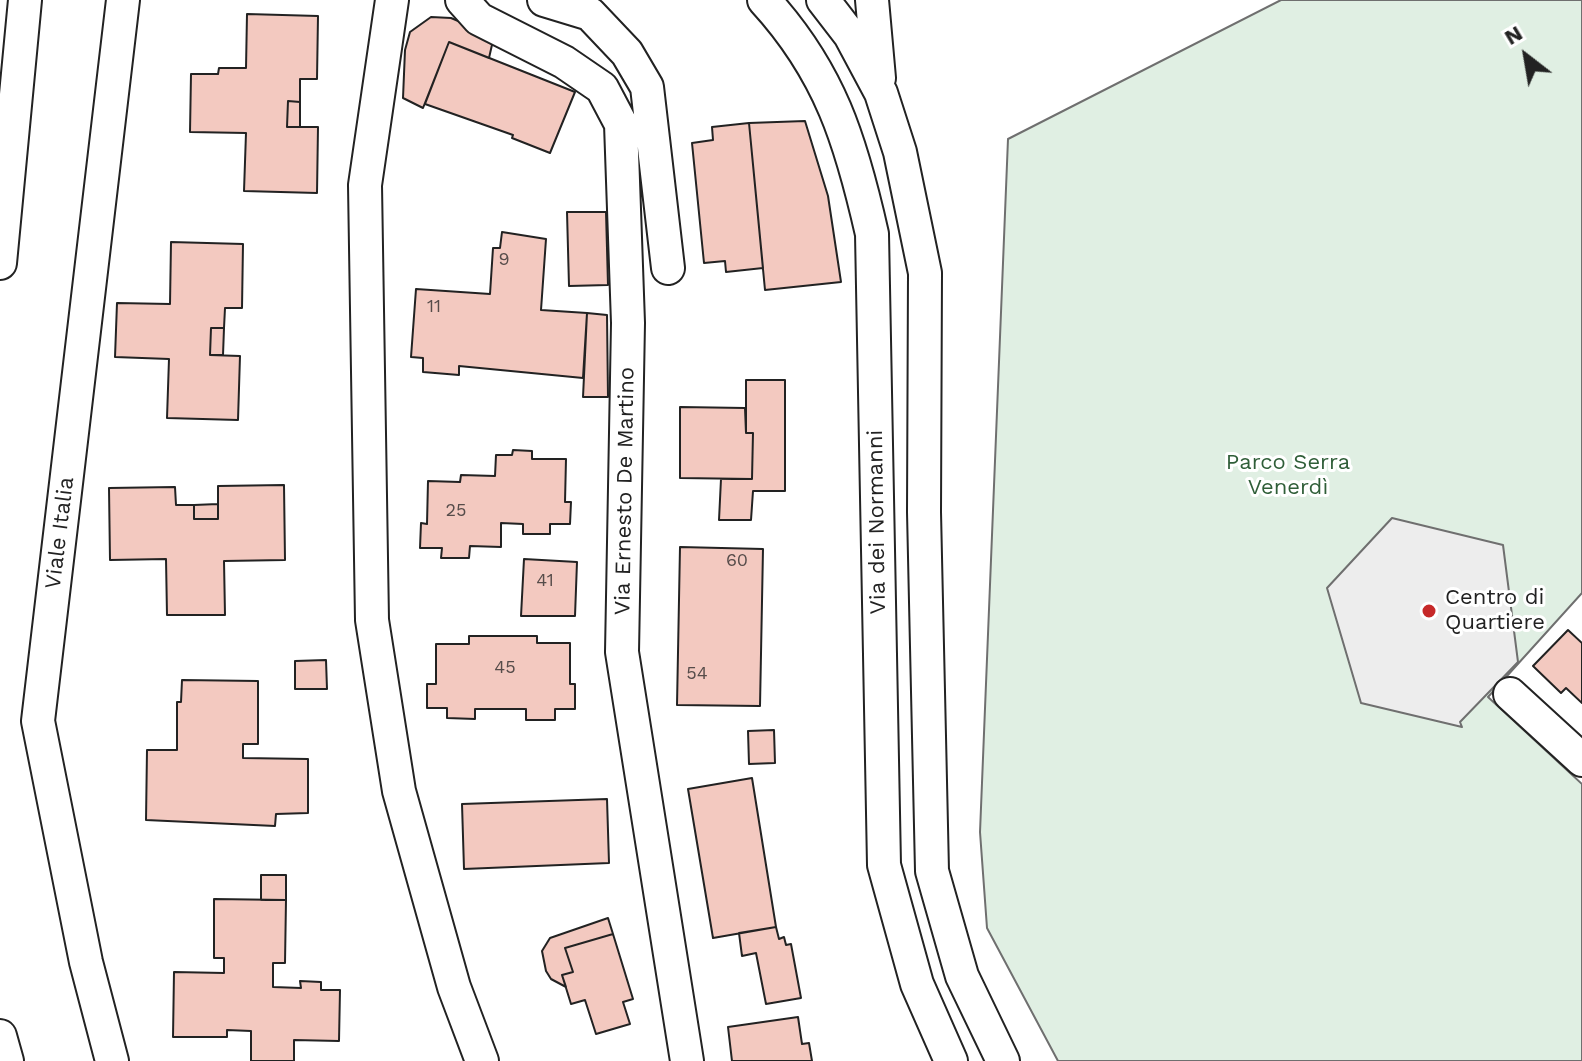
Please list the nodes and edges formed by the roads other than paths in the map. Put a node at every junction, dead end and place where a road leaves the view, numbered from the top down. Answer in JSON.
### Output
{"nodes":[{"id":1,"x":25,"y":0,"type":"edge"},
{"id":2,"x":123,"y":0,"type":"edge"},
{"id":3,"x":392,"y":0,"type":"edge"},
{"id":4,"x":462,"y":0,"type":"edge"},
{"id":5,"x":544,"y":0,"type":"edge"},
{"id":6,"x":764,"y":0,"type":"edge"},
{"id":7,"x":823,"y":0,"type":"edge"},
{"id":8,"x":872,"y":0,"type":"edge"},
{"id":9,"x":881,"y":93,"type":"junction"},
{"id":10,"x":0,"y":263,"type":"edge"},
{"id":11,"x":668,"y":268,"type":"dead end"},
{"id":12,"x":1510,"y":694,"type":"dead end"},
{"id":13,"x":1582,"y":760,"type":"edge"},
{"id":14,"x":0,"y":1036,"type":"edge"},
{"id":15,"x":7,"y":1061,"type":"edge"},
{"id":16,"x":112,"y":1061,"type":"edge"},
{"id":17,"x":482,"y":1061,"type":"edge"},
{"id":18,"x":687,"y":1061,"type":"edge"},
{"id":19,"x":951,"y":1061,"type":"edge"},
{"id":20,"x":1003,"y":1061,"type":"edge"}],
"edges":[{"from":1,"to":10,"type":"street"},
{"from":2,"to":16,"type":"street","name":"Viale Italia"},
{"from":3,"to":17,"type":"street"},
{"from":4,"to":18,"type":"street","name":"Via Ernesto De Martino"},
{"from":5,"to":11,"type":"street"},
{"from":6,"to":19,"type":"street","name":"Via dei Normanni"},
{"from":7,"to":9,"type":"street"},
{"from":8,"to":9,"type":"street"},
{"from":9,"to":20,"type":"street"},
{"from":12,"to":13,"type":"street"},
{"from":14,"to":15,"type":"street"}]}
